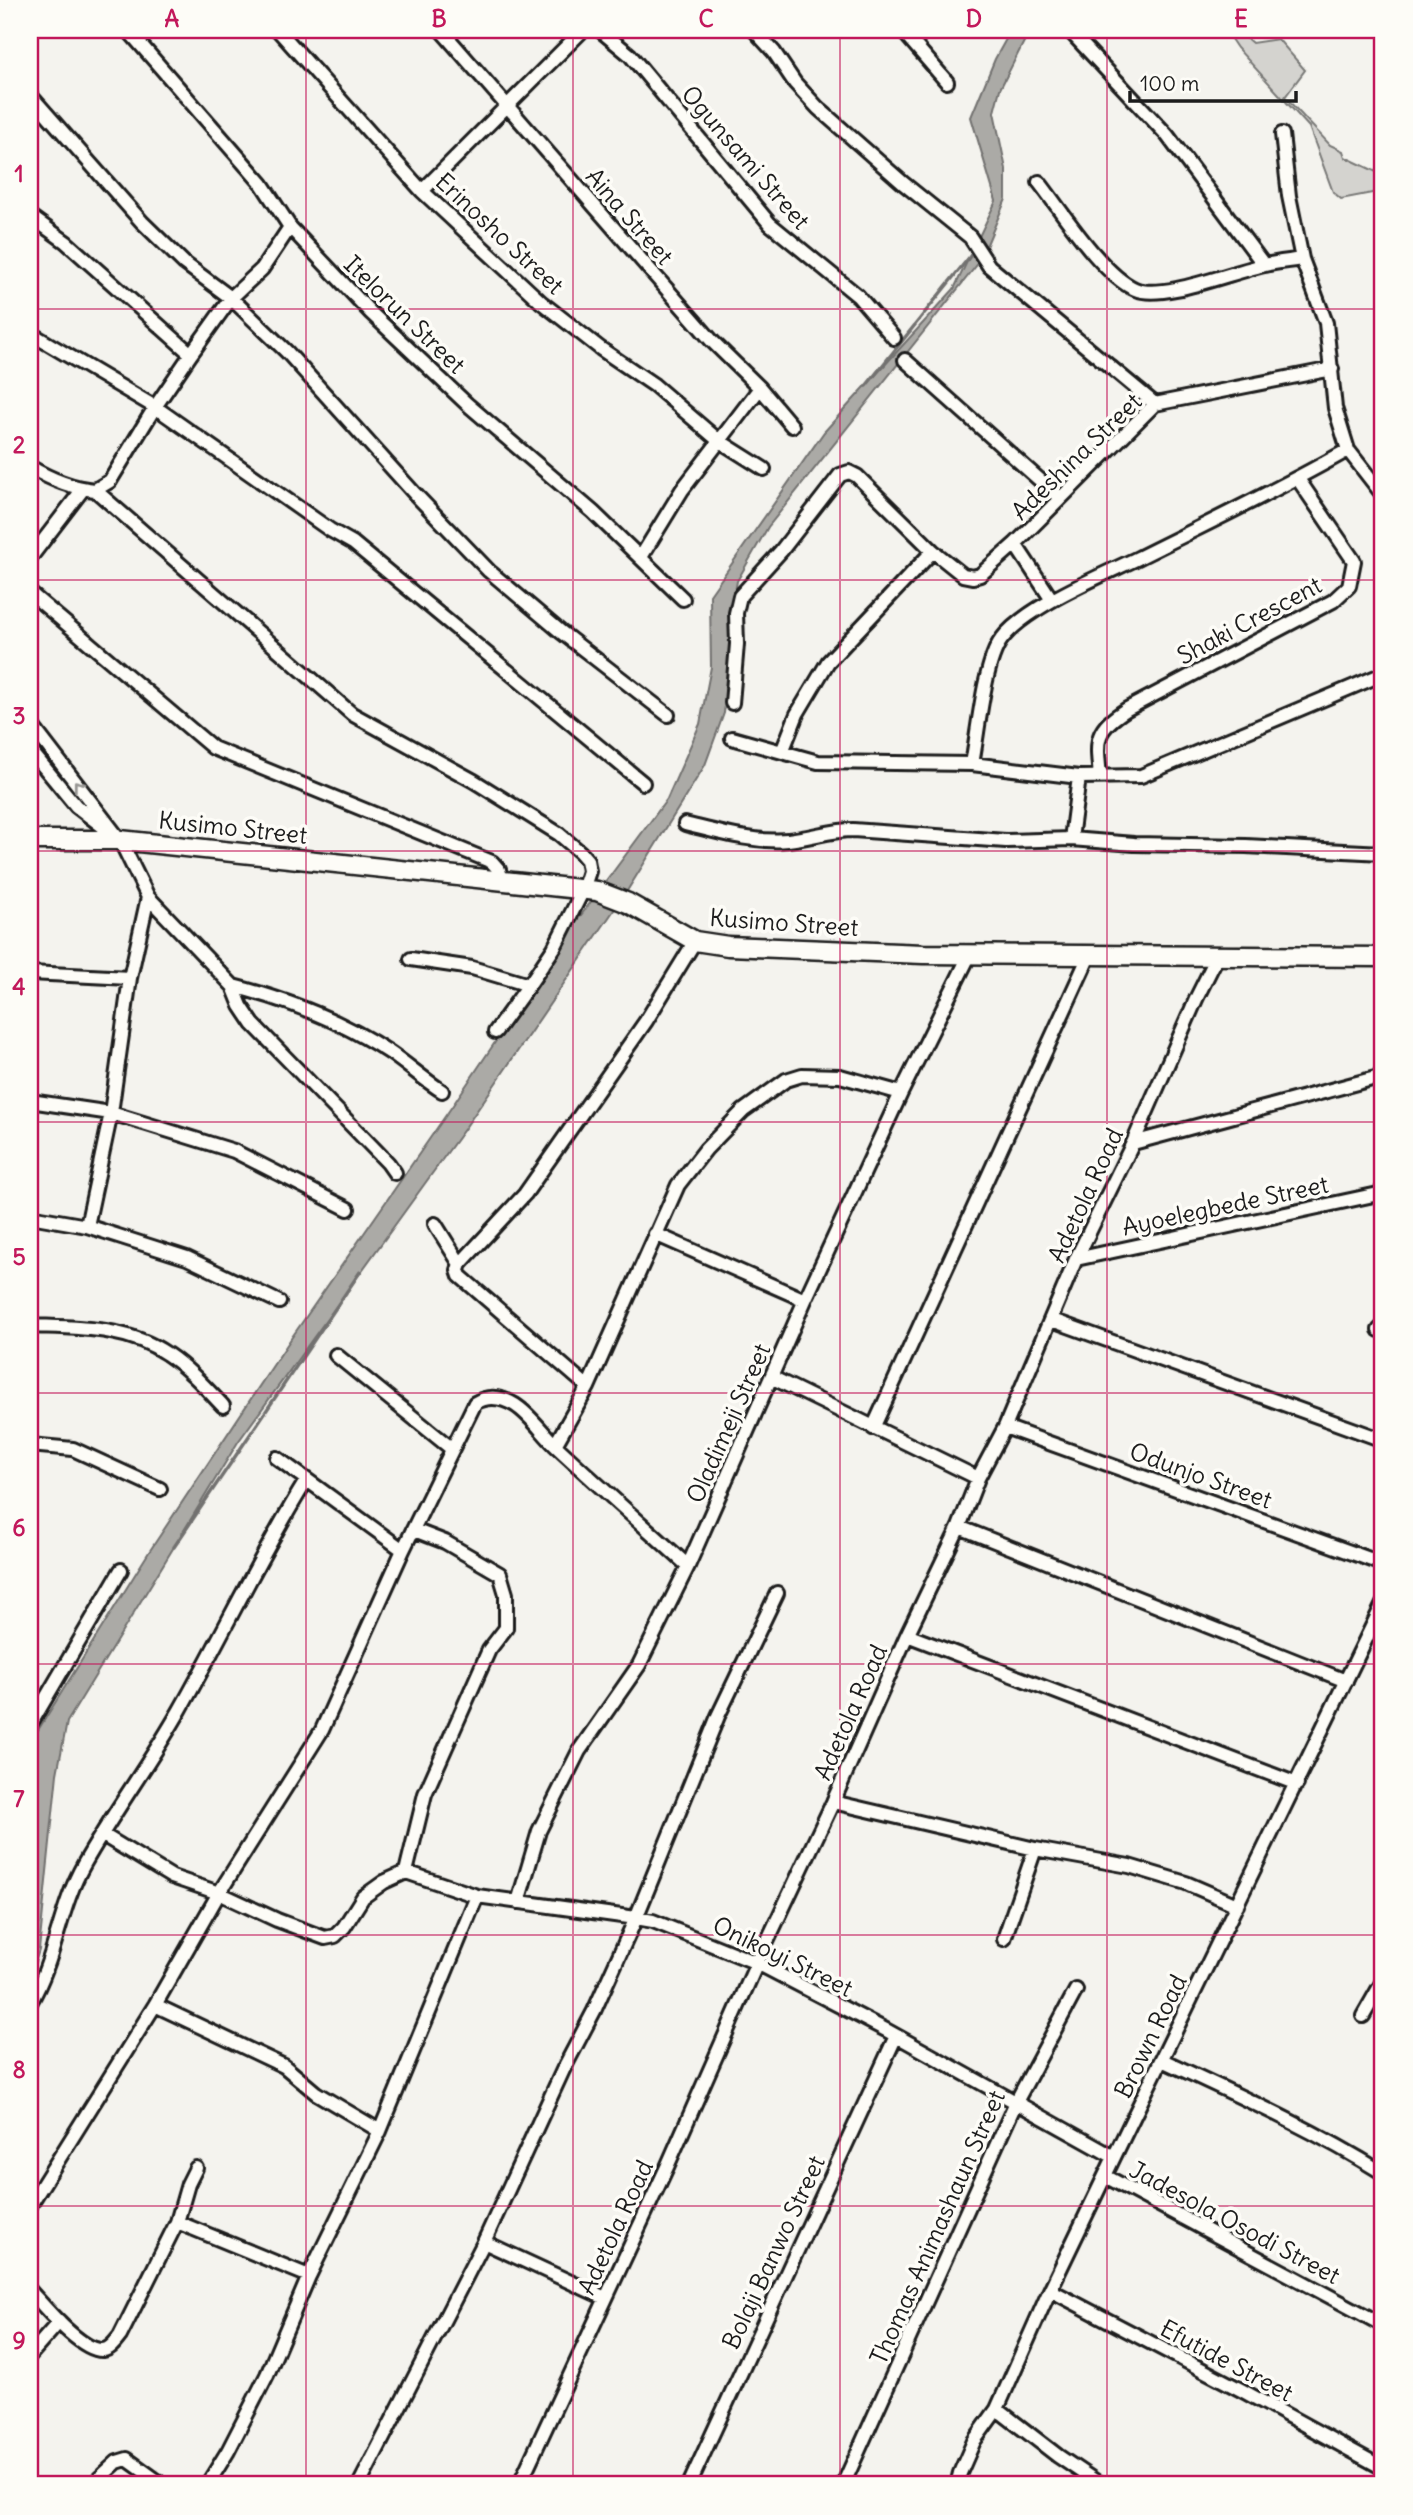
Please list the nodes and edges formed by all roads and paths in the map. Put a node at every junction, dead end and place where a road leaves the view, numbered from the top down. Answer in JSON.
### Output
{"nodes":[{"id":1,"x":128,"y":30,"type":"edge"},
{"id":2,"x":278,"y":30,"type":"edge"},
{"id":3,"x":441,"y":30,"type":"edge"},
{"id":4,"x":583,"y":30,"type":"edge"},
{"id":5,"x":600,"y":30,"type":"edge"},
{"id":6,"x":754,"y":30,"type":"edge"},
{"id":7,"x":902,"y":30,"type":"edge"},
{"id":8,"x":1069,"y":30,"type":"edge"},
{"id":9,"x":947,"y":82,"type":"dead end"},
{"id":10,"x":30,"y":95,"type":"edge"},
{"id":11,"x":506,"y":106,"type":"junction"},
{"id":12,"x":1282,"y":134,"type":"dead end"},
{"id":13,"x":1039,"y":182,"type":"dead end"},
{"id":14,"x":422,"y":191,"type":"junction"},
{"id":15,"x":30,"y":216,"type":"edge"},
{"id":16,"x":290,"y":227,"type":"junction"},
{"id":17,"x":1302,"y":259,"type":"junction"},
{"id":18,"x":1264,"y":265,"type":"junction"},
{"id":19,"x":231,"y":298,"type":"junction"},
{"id":20,"x":30,"y":333,"type":"edge"},
{"id":21,"x":894,"y":338,"type":"dead end"},
{"id":22,"x":191,"y":354,"type":"junction"},
{"id":23,"x":905,"y":360,"type":"dead end"},
{"id":24,"x":1332,"y":369,"type":"junction"},
{"id":25,"x":760,"y":388,"type":"junction"},
{"id":26,"x":1155,"y":404,"type":"junction"},
{"id":27,"x":155,"y":407,"type":"junction"},
{"id":28,"x":792,"y":426,"type":"dead end"},
{"id":29,"x":718,"y":440,"type":"junction"},
{"id":30,"x":1348,"y":450,"type":"junction"},
{"id":31,"x":30,"y":467,"type":"edge"},
{"id":32,"x":764,"y":469,"type":"dead end"},
{"id":33,"x":1298,"y":479,"type":"junction"},
{"id":34,"x":89,"y":489,"type":"junction"},
{"id":35,"x":1383,"y":495,"type":"edge"},
{"id":36,"x":1060,"y":498,"type":"junction"},
{"id":37,"x":1016,"y":544,"type":"junction"},
{"id":38,"x":933,"y":551,"type":"junction"},
{"id":39,"x":641,"y":557,"type":"junction"},
{"id":40,"x":30,"y":558,"type":"edge"},
{"id":41,"x":30,"y":593,"type":"edge"},
{"id":42,"x":683,"y":599,"type":"dead end"},
{"id":43,"x":1052,"y":600,"type":"junction"},
{"id":44,"x":1383,"y":674,"type":"edge"},
{"id":45,"x":732,"y":704,"type":"dead end"},
{"id":46,"x":668,"y":715,"type":"dead end"},
{"id":47,"x":30,"y":723,"type":"edge"},
{"id":48,"x":732,"y":738,"type":"dead end"},
{"id":49,"x":30,"y":750,"type":"edge"},
{"id":50,"x":782,"y":752,"type":"junction"},
{"id":51,"x":972,"y":764,"type":"junction"},
{"id":52,"x":1100,"y":776,"type":"junction"},
{"id":53,"x":1079,"y":778,"type":"junction"},
{"id":54,"x":643,"y":783,"type":"dead end"},
{"id":55,"x":685,"y":824,"type":"dead end"},
{"id":56,"x":1071,"y":839,"type":"junction"},
{"id":57,"x":30,"y":840,"type":"edge"},
{"id":58,"x":120,"y":840,"type":"junction"},
{"id":59,"x":1383,"y":853,"type":"edge"},
{"id":60,"x":502,"y":880,"type":"junction"},
{"id":61,"x":590,"y":890,"type":"junction"},
{"id":62,"x":148,"y":897,"type":"junction"},
{"id":63,"x":695,"y":941,"type":"junction"},
{"id":64,"x":970,"y":954,"type":"junction"},
{"id":65,"x":1218,"y":955,"type":"junction"},
{"id":66,"x":1089,"y":956,"type":"junction"},
{"id":67,"x":1383,"y":957,"type":"edge"},
{"id":68,"x":411,"y":959,"type":"dead end"},
{"id":69,"x":30,"y":972,"type":"edge"},
{"id":70,"x":130,"y":978,"type":"junction"},
{"id":71,"x":529,"y":985,"type":"junction"},
{"id":72,"x":233,"y":986,"type":"junction"},
{"id":73,"x":495,"y":1032,"type":"dead end"},
{"id":74,"x":1383,"y":1076,"type":"edge"},
{"id":75,"x":442,"y":1091,"type":"dead end"},
{"id":76,"x":901,"y":1093,"type":"junction"},
{"id":77,"x":30,"y":1101,"type":"edge"},
{"id":78,"x":111,"y":1113,"type":"junction"},
{"id":79,"x":1133,"y":1143,"type":"junction"},
{"id":80,"x":395,"y":1173,"type":"dead end"},
{"id":81,"x":1383,"y":1193,"type":"edge"},
{"id":82,"x":348,"y":1209,"type":"dead end"},
{"id":83,"x":30,"y":1216,"type":"edge"},
{"id":84,"x":435,"y":1224,"type":"dead end"},
{"id":85,"x":88,"y":1226,"type":"junction"},
{"id":86,"x":655,"y":1234,"type":"junction"},
{"id":87,"x":1076,"y":1259,"type":"junction"},
{"id":88,"x":460,"y":1264,"type":"junction"},
{"id":89,"x":805,"y":1300,"type":"junction"},
{"id":90,"x":279,"y":1302,"type":"dead end"},
{"id":91,"x":1052,"y":1321,"type":"junction"},
{"id":92,"x":30,"y":1326,"type":"edge"},
{"id":93,"x":336,"y":1355,"type":"dead end"},
{"id":94,"x":771,"y":1377,"type":"junction"},
{"id":95,"x":588,"y":1387,"type":"junction"},
{"id":96,"x":223,"y":1406,"type":"dead end"},
{"id":97,"x":1005,"y":1427,"type":"junction"},
{"id":98,"x":873,"y":1428,"type":"junction"},
{"id":99,"x":1383,"y":1440,"type":"edge"},
{"id":100,"x":30,"y":1445,"type":"edge"},
{"id":101,"x":555,"y":1445,"type":"junction"},
{"id":102,"x":452,"y":1449,"type":"junction"},
{"id":103,"x":277,"y":1458,"type":"dead end"},
{"id":104,"x":978,"y":1478,"type":"junction"},
{"id":105,"x":306,"y":1481,"type":"junction"},
{"id":106,"x":160,"y":1489,"type":"dead end"},
{"id":107,"x":959,"y":1527,"type":"junction"},
{"id":108,"x":414,"y":1530,"type":"junction"},
{"id":109,"x":403,"y":1550,"type":"junction"},
{"id":110,"x":1383,"y":1564,"type":"edge"},
{"id":111,"x":688,"y":1566,"type":"junction"},
{"id":112,"x":121,"y":1570,"type":"dead end"},
{"id":113,"x":777,"y":1593,"type":"dead end"},
{"id":114,"x":1383,"y":1604,"type":"edge"},
{"id":115,"x":907,"y":1634,"type":"junction"},
{"id":116,"x":1346,"y":1681,"type":"junction"},
{"id":117,"x":30,"y":1725,"type":"edge"},
{"id":118,"x":1297,"y":1784,"type":"junction"},
{"id":119,"x":834,"y":1801,"type":"junction"},
{"id":120,"x":103,"y":1835,"type":"junction"},
{"id":121,"x":1035,"y":1849,"type":"junction"},
{"id":122,"x":406,"y":1872,"type":"junction"},
{"id":123,"x":219,"y":1893,"type":"junction"},
{"id":124,"x":477,"y":1896,"type":"junction"},
{"id":125,"x":518,"y":1902,"type":"junction"},
{"id":126,"x":1237,"y":1905,"type":"junction"},
{"id":127,"x":636,"y":1917,"type":"junction"},
{"id":128,"x":1004,"y":1939,"type":"dead end"},
{"id":129,"x":757,"y":1963,"type":"junction"},
{"id":130,"x":1383,"y":1981,"type":"edge"},
{"id":131,"x":1076,"y":1990,"type":"dead end"},
{"id":132,"x":30,"y":2003,"type":"edge"},
{"id":133,"x":155,"y":2005,"type":"junction"},
{"id":134,"x":1363,"y":2016,"type":"dead end"},
{"id":135,"x":896,"y":2036,"type":"junction"},
{"id":136,"x":1162,"y":2060,"type":"junction"},
{"id":137,"x":1016,"y":2102,"type":"junction"},
{"id":138,"x":380,"y":2131,"type":"junction"},
{"id":139,"x":1114,"y":2157,"type":"junction"},
{"id":140,"x":196,"y":2168,"type":"dead end"},
{"id":141,"x":1383,"y":2173,"type":"edge"},
{"id":142,"x":1105,"y":2176,"type":"junction"},
{"id":143,"x":30,"y":2205,"type":"edge"},
{"id":144,"x":177,"y":2222,"type":"junction"},
{"id":145,"x":484,"y":2242,"type":"junction"},
{"id":146,"x":309,"y":2276,"type":"junction"},
{"id":147,"x":1050,"y":2290,"type":"junction"},
{"id":148,"x":30,"y":2291,"type":"edge"},
{"id":149,"x":605,"y":2298,"type":"junction"},
{"id":150,"x":59,"y":2322,"type":"junction"},
{"id":151,"x":1383,"y":2325,"type":"edge"},
{"id":152,"x":30,"y":2355,"type":"edge"},
{"id":153,"x":998,"y":2409,"type":"junction"},
{"id":154,"x":1383,"y":2468,"type":"edge"},
{"id":155,"x":1383,"y":2480,"type":"edge"},
{"id":156,"x":92,"y":2485,"type":"edge"},
{"id":157,"x":163,"y":2485,"type":"edge"},
{"id":158,"x":207,"y":2485,"type":"edge"},
{"id":159,"x":359,"y":2485,"type":"edge"},
{"id":160,"x":519,"y":2485,"type":"edge"},
{"id":161,"x":689,"y":2485,"type":"edge"},
{"id":162,"x":843,"y":2485,"type":"edge"},
{"id":163,"x":957,"y":2485,"type":"edge"},
{"id":164,"x":1101,"y":2485,"type":"edge"},
{"id":165,"x":1380,"y":2485,"type":"edge"}],
"edges":[{"from":1,"to":16,"type":"street","name":"Itelorun Street"},
{"from":2,"to":14,"type":"street","name":"Erinosho Street"},
{"from":3,"to":11,"type":"street","name":"Aina Street"},
{"from":4,"to":11,"type":"street"},
{"from":5,"to":21,"type":"street","name":"Ogunsami Street"},
{"from":6,"to":26,"type":"street"},
{"from":7,"to":9,"type":"street"},
{"from":8,"to":18,"type":"street"},
{"from":10,"to":19,"type":"street"},
{"from":11,"to":14,"type":"street"},
{"from":11,"to":25,"type":"street","name":"Aina Street"},
{"from":12,"to":17,"type":"street"},
{"from":13,"to":18,"type":"street"},
{"from":14,"to":29,"type":"street","name":"Erinosho Street"},
{"from":15,"to":22,"type":"street"},
{"from":16,"to":19,"type":"street"},
{"from":16,"to":39,"type":"street","name":"Itelorun Street"},
{"from":17,"to":18,"type":"street"},
{"from":17,"to":24,"type":"street"},
{"from":19,"to":22,"type":"street"},
{"from":19,"to":46,"type":"street"},
{"from":20,"to":27,"type":"street"},
{"from":22,"to":27,"type":"street"},
{"from":23,"to":36,"type":"street"},
{"from":24,"to":26,"type":"street","name":"Adeshina Street"},
{"from":24,"to":30,"type":"street"},
{"from":25,"to":28,"type":"street","name":"Aina Street"},
{"from":25,"to":29,"type":"street"},
{"from":26,"to":36,"type":"street","name":"Adeshina Street"},
{"from":27,"to":34,"type":"street"},
{"from":27,"to":54,"type":"street"},
{"from":29,"to":32,"type":"street","name":"Erinosho Street"},
{"from":29,"to":39,"type":"street"},
{"from":30,"to":33,"type":"street"},
{"from":30,"to":35,"type":"street"},
{"from":31,"to":34,"type":"street"},
{"from":33,"to":43,"type":"street"},
{"from":33,"to":52,"type":"street","name":"Shaki Crescent"},
{"from":34,"to":40,"type":"street"},
{"from":34,"to":61,"type":"street"},
{"from":36,"to":37,"type":"street","name":"Adeshina Street"},
{"from":37,"to":38,"type":"street","name":"Adeshina Street"},
{"from":37,"to":43,"type":"street"},
{"from":38,"to":45,"type":"street"},
{"from":38,"to":50,"type":"street"},
{"from":39,"to":42,"type":"street","name":"Itelorun Street"},
{"from":41,"to":60,"type":"street"},
{"from":43,"to":51,"type":"street"},
{"from":44,"to":52,"type":"street"},
{"from":58,"to":47,"type":"street","one_way":true},
{"from":48,"to":50,"type":"street"},
{"from":49,"to":58,"type":"street"},
{"from":50,"to":51,"type":"street"},
{"from":51,"to":53,"type":"street"},
{"from":52,"to":53,"type":"street"},
{"from":53,"to":56,"type":"street"},
{"from":55,"to":56,"type":"street"},
{"from":56,"to":59,"type":"street"},
{"from":57,"to":58,"type":"street","name":"Kusimo Street"},
{"from":58,"to":60,"type":"street","name":"Kusimo Street"},
{"from":58,"to":62,"type":"street"},
{"from":60,"to":61,"type":"street","name":"Kusimo Street"},
{"from":61,"to":63,"type":"street","name":"Kusimo Street"},
{"from":61,"to":71,"type":"street"},
{"from":62,"to":70,"type":"street"},
{"from":62,"to":72,"type":"street"},
{"from":63,"to":64,"type":"street","name":"Kusimo Street"},
{"from":63,"to":88,"type":"street"},
{"from":64,"to":66,"type":"street","name":"Kusimo Street"},
{"from":64,"to":76,"type":"street","name":"Oladimeji Street"},
{"from":65,"to":66,"type":"street","name":"Kusimo Street"},
{"from":65,"to":67,"type":"street","name":"Kusimo Street"},
{"from":65,"to":79,"type":"street","name":"Adetola Road"},
{"from":66,"to":98,"type":"street"},
{"from":68,"to":71,"type":"street"},
{"from":69,"to":70,"type":"street"},
{"from":70,"to":78,"type":"street"},
{"from":71,"to":73,"type":"street"},
{"from":72,"to":75,"type":"street"},
{"from":72,"to":80,"type":"street"},
{"from":74,"to":79,"type":"street"},
{"from":76,"to":86,"type":"street"},
{"from":76,"to":89,"type":"street","name":"Oladimeji Street"},
{"from":77,"to":78,"type":"street"},
{"from":78,"to":82,"type":"street"},
{"from":78,"to":85,"type":"street"},
{"from":79,"to":87,"type":"street","name":"Adetola Road"},
{"from":81,"to":87,"type":"street","name":"Ayoelegbede Street"},
{"from":83,"to":85,"type":"street"},
{"from":84,"to":88,"type":"street"},
{"from":85,"to":90,"type":"street"},
{"from":86,"to":89,"type":"street"},
{"from":86,"to":95,"type":"street"},
{"from":87,"to":91,"type":"street","name":"Adetola Road"},
{"from":88,"to":95,"type":"street"},
{"from":89,"to":94,"type":"street","name":"Oladimeji Street"},
{"from":91,"to":97,"type":"street","name":"Adetola Road"},
{"from":91,"to":99,"type":"street"},
{"from":92,"to":96,"type":"street"},
{"from":93,"to":102,"type":"street"},
{"from":94,"to":98,"type":"street"},
{"from":94,"to":111,"type":"street","name":"Oladimeji Street"},
{"from":95,"to":101,"type":"street"},
{"from":97,"to":104,"type":"street","name":"Adetola Road"},
{"from":97,"to":110,"type":"street","name":"Odunjo Street"},
{"from":98,"to":104,"type":"street"},
{"from":100,"to":106,"type":"street"},
{"from":101,"to":102,"type":"street"},
{"from":101,"to":111,"type":"street"},
{"from":102,"to":108,"type":"street"},
{"from":103,"to":105,"type":"street"},
{"from":104,"to":107,"type":"street","name":"Adetola Road"},
{"from":105,"to":109,"type":"street"},
{"from":105,"to":120,"type":"street"},
{"from":107,"to":115,"type":"street","name":"Adetola Road"},
{"from":107,"to":116,"type":"street"},
{"from":108,"to":109,"type":"street"},
{"from":108,"to":122,"type":"street"},
{"from":109,"to":123,"type":"street"},
{"from":111,"to":125,"type":"street","name":"Oladimeji Street"},
{"from":112,"to":117,"type":"street"},
{"from":113,"to":127,"type":"street"},
{"from":114,"to":116,"type":"street","name":"Brown Road"},
{"from":115,"to":118,"type":"street"},
{"from":115,"to":119,"type":"street","name":"Adetola Road"},
{"from":116,"to":118,"type":"street","name":"Brown Road"},
{"from":118,"to":126,"type":"street","name":"Brown Road"},
{"from":119,"to":121,"type":"street"},
{"from":119,"to":129,"type":"street","name":"Adetola Road"},
{"from":120,"to":123,"type":"street"},
{"from":120,"to":132,"type":"street"},
{"from":121,"to":126,"type":"street"},
{"from":121,"to":128,"type":"street"},
{"from":122,"to":123,"type":"street"},
{"from":122,"to":124,"type":"street","name":"Onikoyi Street"},
{"from":123,"to":133,"type":"street"},
{"from":124,"to":125,"type":"street","name":"Onikoyi Street"},
{"from":124,"to":138,"type":"street"},
{"from":125,"to":127,"type":"street","name":"Onikoyi Street"},
{"from":126,"to":136,"type":"street","name":"Brown Road"},
{"from":127,"to":129,"type":"street","name":"Onikoyi Street"},
{"from":127,"to":145,"type":"street"},
{"from":129,"to":135,"type":"street","name":"Onikoyi Street"},
{"from":129,"to":149,"type":"street","name":"Adetola Road"},
{"from":130,"to":134,"type":"street"},
{"from":131,"to":137,"type":"street","name":"Thomas Animashaun Street"},
{"from":133,"to":138,"type":"street"},
{"from":133,"to":143,"type":"street"},
{"from":135,"to":137,"type":"street","name":"Onikoyi Street"},
{"from":135,"to":161,"type":"street","name":"Bolaji Banwo Street"},
{"from":136,"to":139,"type":"street","name":"Brown Road"},
{"from":136,"to":141,"type":"street"},
{"from":137,"to":139,"type":"street","name":"Onikoyi Street"},
{"from":137,"to":162,"type":"street","name":"Thomas Animashaun Street"},
{"from":138,"to":146,"type":"street"},
{"from":139,"to":142,"type":"street","name":"Brown Road"},
{"from":140,"to":144,"type":"street"},
{"from":142,"to":147,"type":"street","name":"Brown Road"},
{"from":142,"to":151,"type":"street","name":"Jadesola Osodi Street"},
{"from":144,"to":146,"type":"street"},
{"from":144,"to":150,"type":"street"},
{"from":145,"to":149,"type":"street"},
{"from":145,"to":159,"type":"street"},
{"from":146,"to":158,"type":"street"},
{"from":147,"to":153,"type":"street","name":"Brown Road"},
{"from":147,"to":154,"type":"street","name":"Efutide Street"},
{"from":148,"to":150,"type":"street"},
{"from":149,"to":160,"type":"street","name":"Adetola Road"},
{"from":150,"to":152,"type":"street"},
{"from":153,"to":163,"type":"street","name":"Brown Road"},
{"from":153,"to":164,"type":"street"},
{"from":155,"to":165,"type":"street"},
{"from":156,"to":157,"type":"street"}]}
